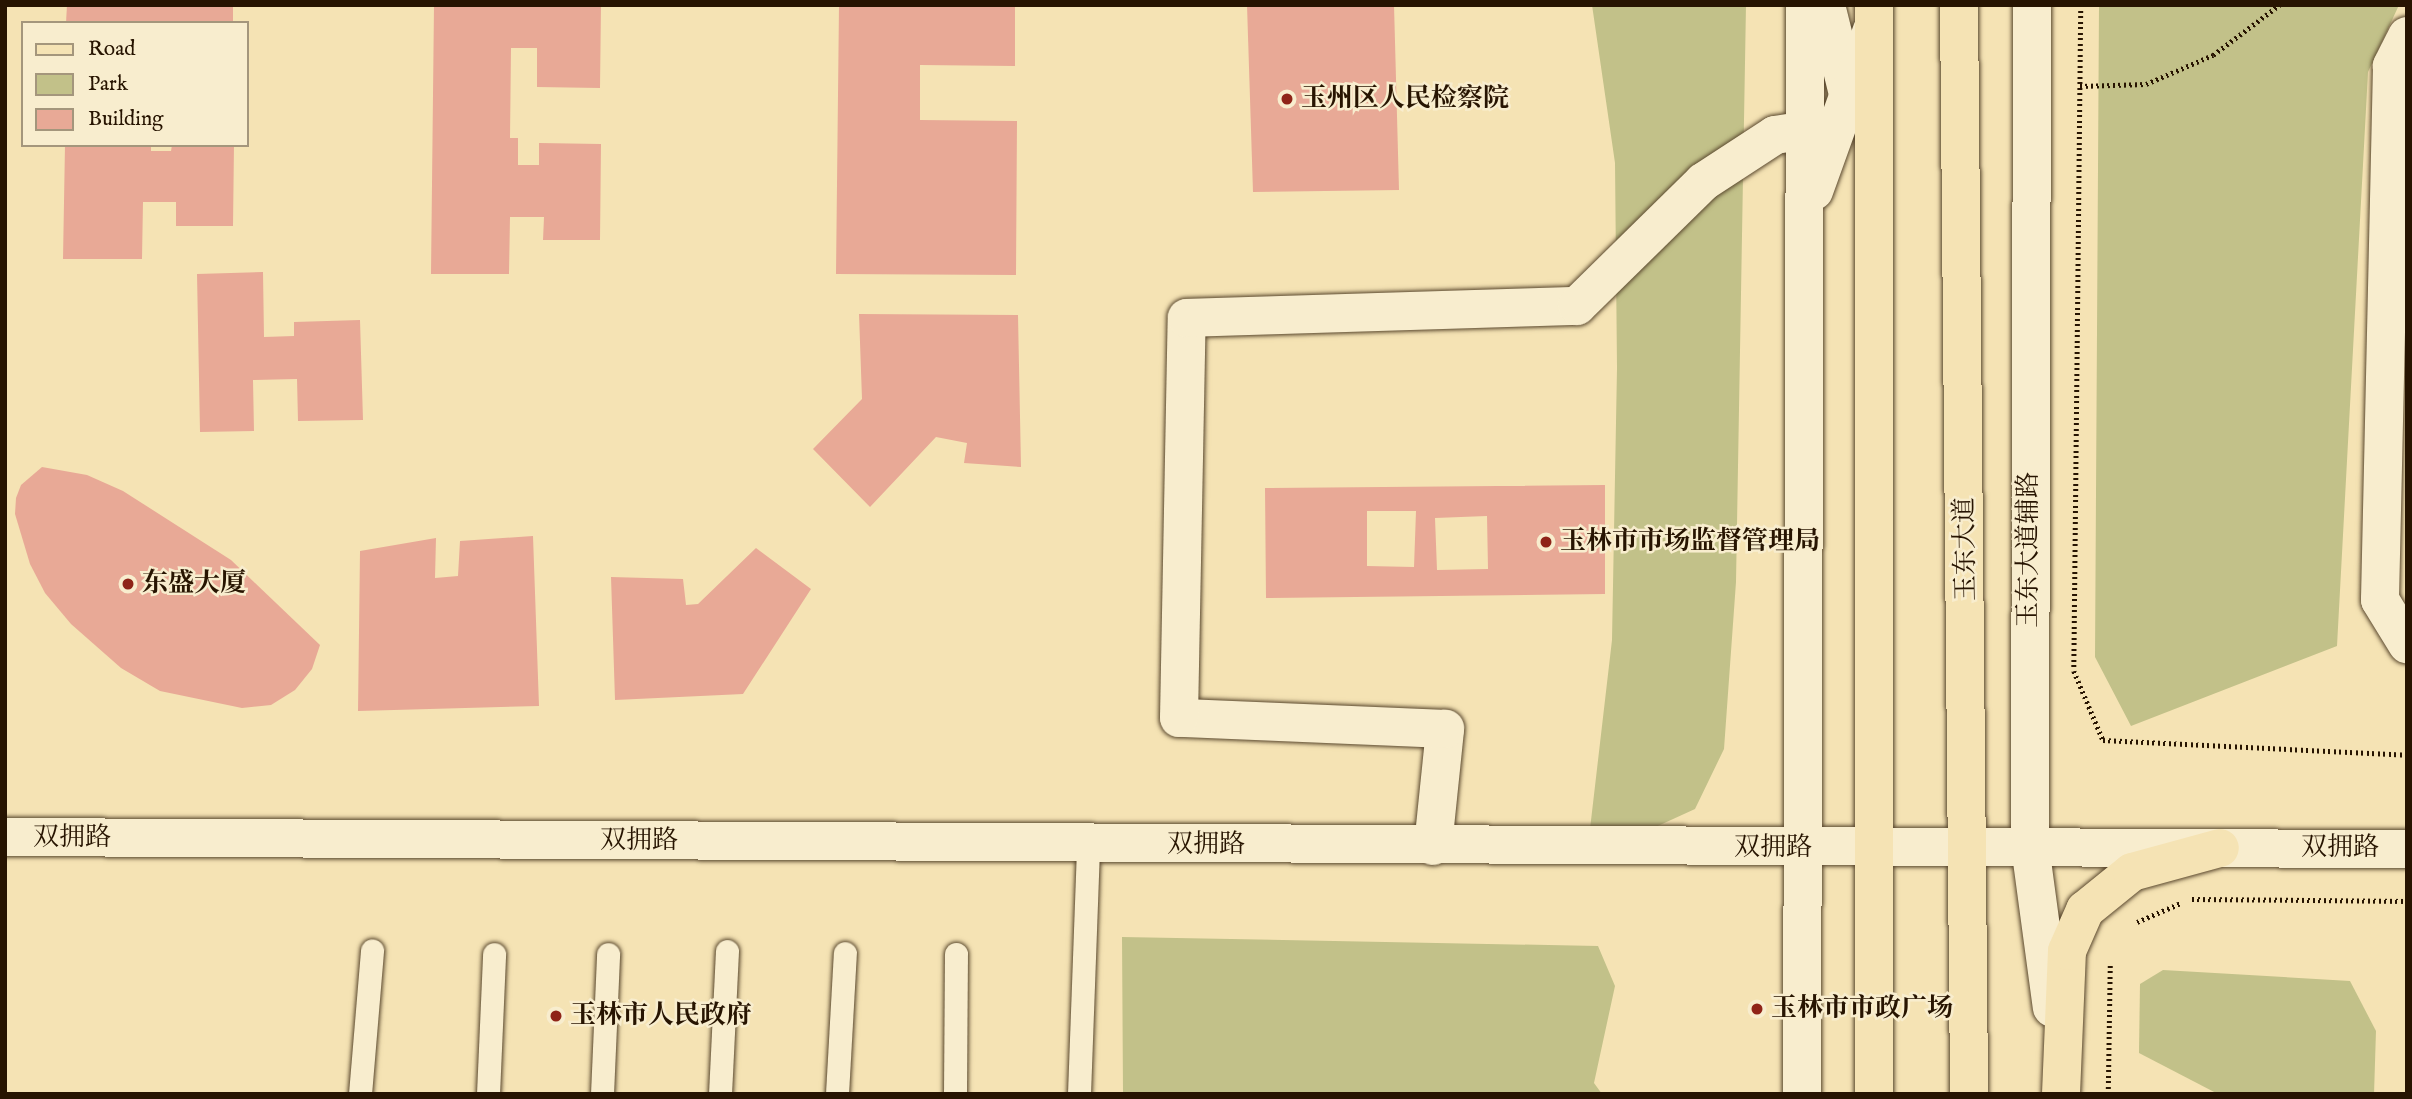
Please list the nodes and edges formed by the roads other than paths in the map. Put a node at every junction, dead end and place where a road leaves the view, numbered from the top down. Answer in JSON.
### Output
{"nodes":[{"id":1,"x":1805,"y":5,"type":"edge"},
{"id":2,"x":1826,"y":5,"type":"edge"},
{"id":3,"x":1959,"y":5,"type":"edge"},
{"id":4,"x":2032,"y":5,"type":"edge"},
{"id":5,"x":1874,"y":15,"type":"edge"},
{"id":6,"x":2407,"y":36,"type":"edge"},
{"id":7,"x":1848,"y":97,"type":"junction"},
{"id":8,"x":1806,"y":130,"type":"junction"},
{"id":9,"x":1874,"y":190,"type":"junction"},
{"id":10,"x":1806,"y":215,"type":"junction"},
{"id":11,"x":2395,"y":525,"type":"edge"},
{"id":12,"x":2407,"y":644,"type":"edge"},
{"id":13,"x":5,"y":837,"type":"edge"},
{"id":14,"x":1088,"y":844,"type":"junction"},
{"id":15,"x":1433,"y":846,"type":"junction"},
{"id":16,"x":2030,"y":846,"type":"junction"},
{"id":17,"x":1967,"y":847,"type":"junction"},
{"id":18,"x":1801,"y":848,"type":"junction"},
{"id":19,"x":1875,"y":848,"type":"junction"},
{"id":20,"x":2220,"y":848,"type":"junction"},
{"id":21,"x":2407,"y":849,"type":"edge"},
{"id":22,"x":372,"y":950,"type":"dead end"},
{"id":23,"x":727,"y":951,"type":"dead end"},
{"id":24,"x":845,"y":953,"type":"dead end"},
{"id":25,"x":494,"y":954,"type":"dead end"},
{"id":26,"x":608,"y":954,"type":"dead end"},
{"id":27,"x":956,"y":954,"type":"dead end"},
{"id":28,"x":360,"y":1094,"type":"edge"},
{"id":29,"x":488,"y":1094,"type":"edge"},
{"id":30,"x":602,"y":1094,"type":"edge"},
{"id":31,"x":720,"y":1094,"type":"edge"},
{"id":32,"x":836,"y":1094,"type":"edge"},
{"id":33,"x":955,"y":1094,"type":"edge"},
{"id":34,"x":1079,"y":1094,"type":"edge"},
{"id":35,"x":1802,"y":1094,"type":"edge"},
{"id":36,"x":1874,"y":1094,"type":"edge"},
{"id":37,"x":1969,"y":1094,"type":"edge"},
{"id":38,"x":2052,"y":1094,"type":"edge"},
{"id":39,"x":2062,"y":1094,"type":"edge"}],
"edges":[{"from":1,"to":8,"type":"street"},
{"from":2,"to":7,"type":"street"},
{"from":3,"to":17,"type":"main road","name":"玉东大道"},
{"from":4,"to":16,"type":"street","name":"玉东大道辅路"},
{"from":5,"to":7,"type":"street"},
{"from":5,"to":9,"type":"main road"},
{"from":6,"to":11,"type":"street"},
{"from":7,"to":9,"type":"street"},
{"from":7,"to":10,"type":"street"},
{"from":8,"to":10,"type":"street"},
{"from":8,"to":15,"type":"street"},
{"from":9,"to":19,"type":"main road"},
{"from":10,"to":18,"type":"street"},
{"from":11,"to":12,"type":"street"},
{"from":13,"to":14,"type":"street","name":"双拥路"},
{"from":14,"to":15,"type":"street","name":"双拥路"},
{"from":14,"to":34,"type":"lane"},
{"from":15,"to":18,"type":"street","name":"双拥路"},
{"from":16,"to":17,"type":"street","name":"双拥路"},
{"from":16,"to":20,"type":"street","name":"双拥路"},
{"from":16,"to":38,"type":"street","name":"玉东大道辅路"},
{"from":17,"to":19,"type":"street","name":"双拥路"},
{"from":17,"to":37,"type":"main road","name":"玉东大道"},
{"from":18,"to":19,"type":"street","name":"双拥路"},
{"from":18,"to":35,"type":"street"},
{"from":19,"to":36,"type":"main road"},
{"from":20,"to":21,"type":"street","name":"双拥路"},
{"from":20,"to":39,"type":"main road"},
{"from":22,"to":28,"type":"lane"},
{"from":23,"to":31,"type":"lane"},
{"from":24,"to":32,"type":"lane"},
{"from":25,"to":29,"type":"lane"},
{"from":26,"to":30,"type":"lane"},
{"from":27,"to":33,"type":"lane"}]}
